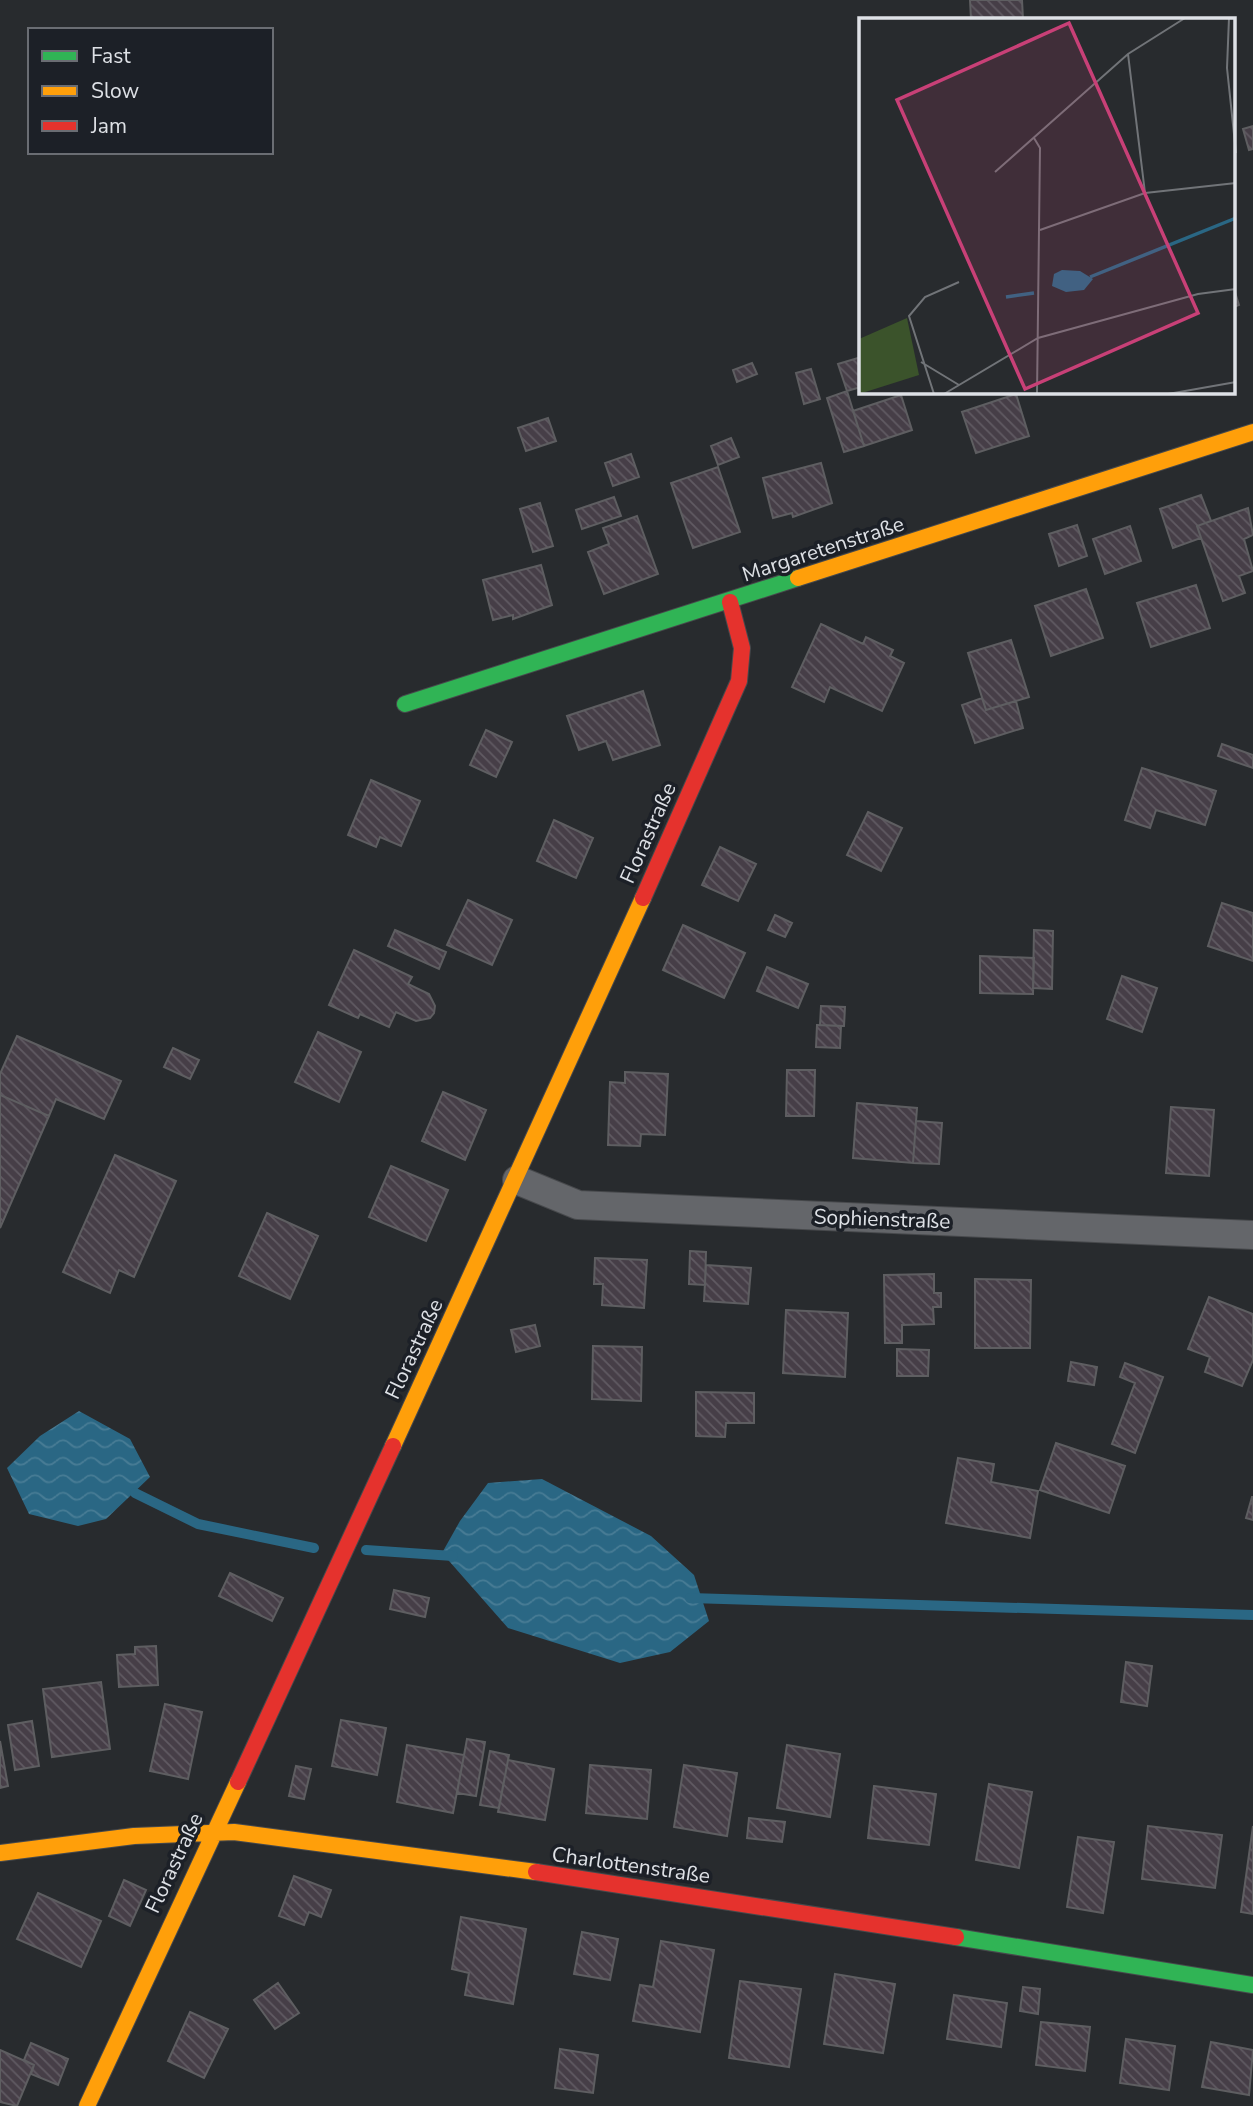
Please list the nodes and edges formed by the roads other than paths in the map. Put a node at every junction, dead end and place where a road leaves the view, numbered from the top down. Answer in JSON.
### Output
{"nodes":[{"id":1,"x":1253,"y":432,"type":"edge"},
{"id":2,"x":730,"y":602,"type":"junction"},
{"id":3,"x":405,"y":704,"type":"dead end"},
{"id":4,"x":517,"y":1180,"type":"junction"},
{"id":5,"x":1253,"y":1235,"type":"edge"},
{"id":6,"x":213,"y":1829,"type":"junction"},
{"id":7,"x":0,"y":1853,"type":"edge"},
{"id":8,"x":1253,"y":1985,"type":"edge"},
{"id":9,"x":87,"y":2106,"type":"edge"}],
"edges":[{"from":1,"to":2,"type":"street","name":"Margaretenstraße"},
{"from":2,"to":3,"type":"street","name":"Margaretenstraße"},
{"from":2,"to":4,"type":"street","name":"Florastraße"},
{"from":4,"to":5,"type":"street","name":"Sophienstraße"},
{"from":4,"to":6,"type":"street","name":"Florastraße"},
{"from":6,"to":7,"type":"street","name":"Charlottenstraße"},
{"from":6,"to":8,"type":"street","name":"Charlottenstraße"},
{"from":6,"to":9,"type":"street","name":"Florastraße"}]}
